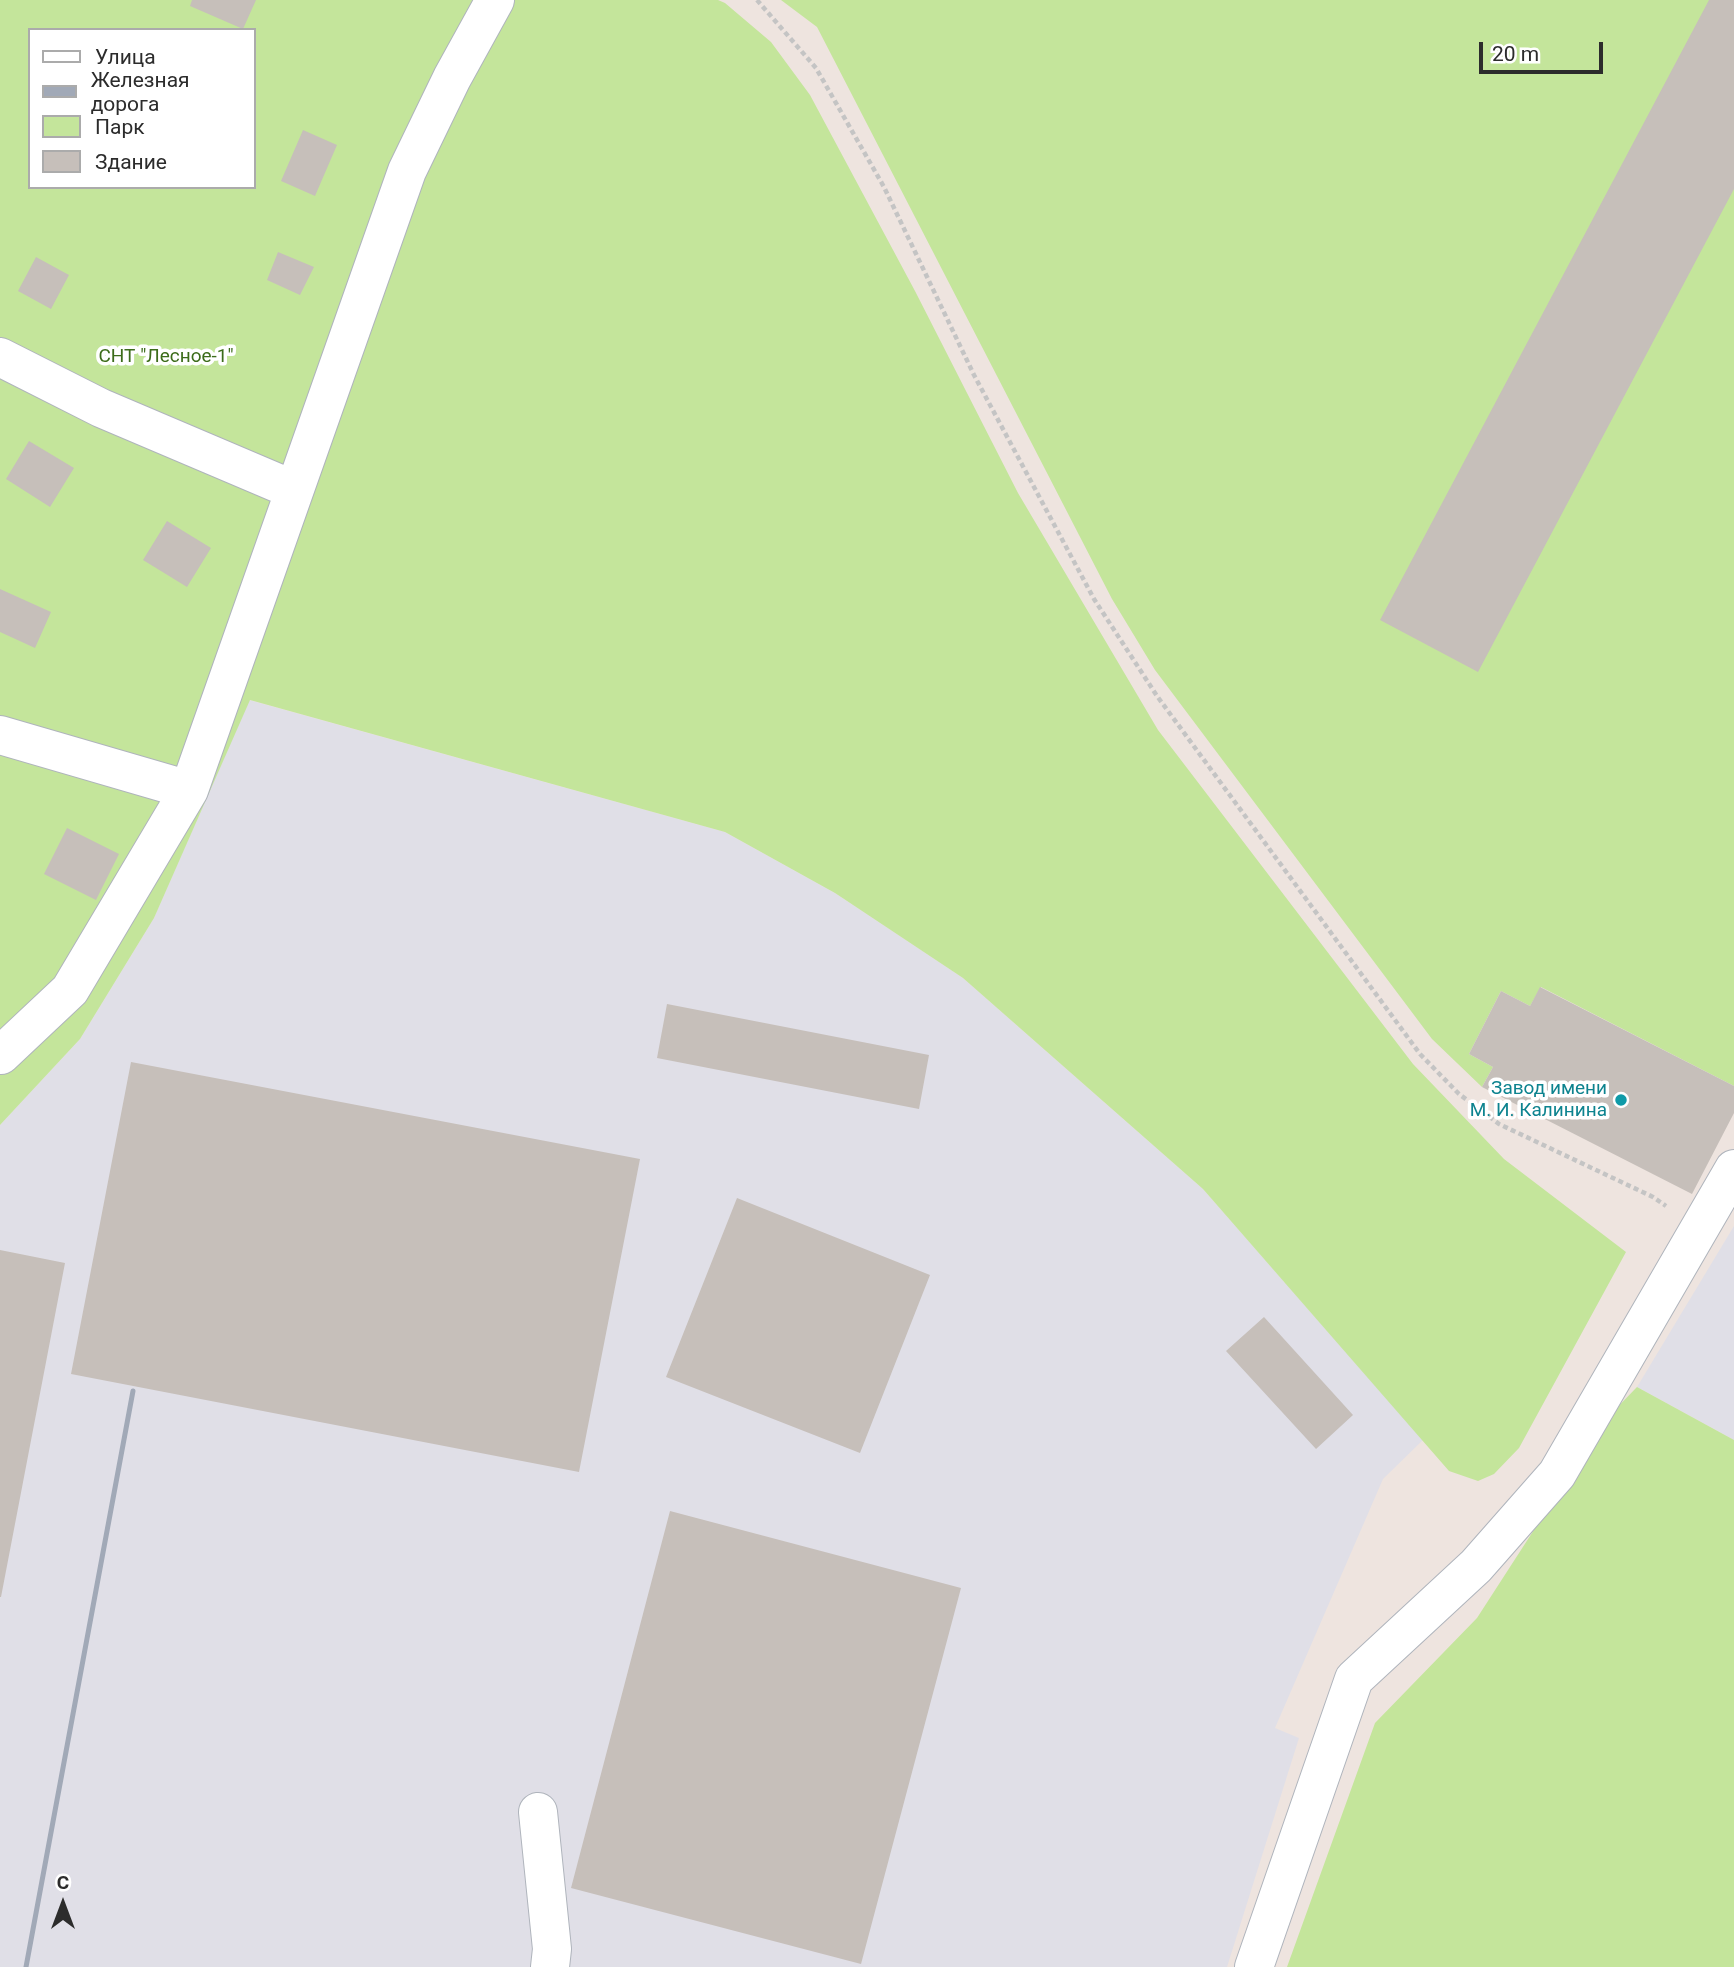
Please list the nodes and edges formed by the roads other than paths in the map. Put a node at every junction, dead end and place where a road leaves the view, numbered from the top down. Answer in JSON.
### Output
{"nodes":[{"id":1,"x":495,"y":0,"type":"edge"},
{"id":2,"x":0,"y":357,"type":"edge"},
{"id":3,"x":294,"y":490,"type":"junction"},
{"id":4,"x":0,"y":735,"type":"edge"},
{"id":5,"x":189,"y":790,"type":"junction"},
{"id":6,"x":1,"y":1055,"type":"edge"},
{"id":7,"x":1734,"y":1168,"type":"edge"},
{"id":8,"x":538,"y":1812,"type":"dead end"},
{"id":9,"x":550,"y":1967,"type":"edge"},
{"id":10,"x":1254,"y":1967,"type":"edge"}],
"edges":[{"from":1,"to":3,"type":"street"},
{"from":2,"to":3,"type":"street"},
{"from":3,"to":5,"type":"street"},
{"from":4,"to":5,"type":"street"},
{"from":5,"to":6,"type":"street"},
{"from":7,"to":10,"type":"street"},
{"from":8,"to":9,"type":"street"}]}
